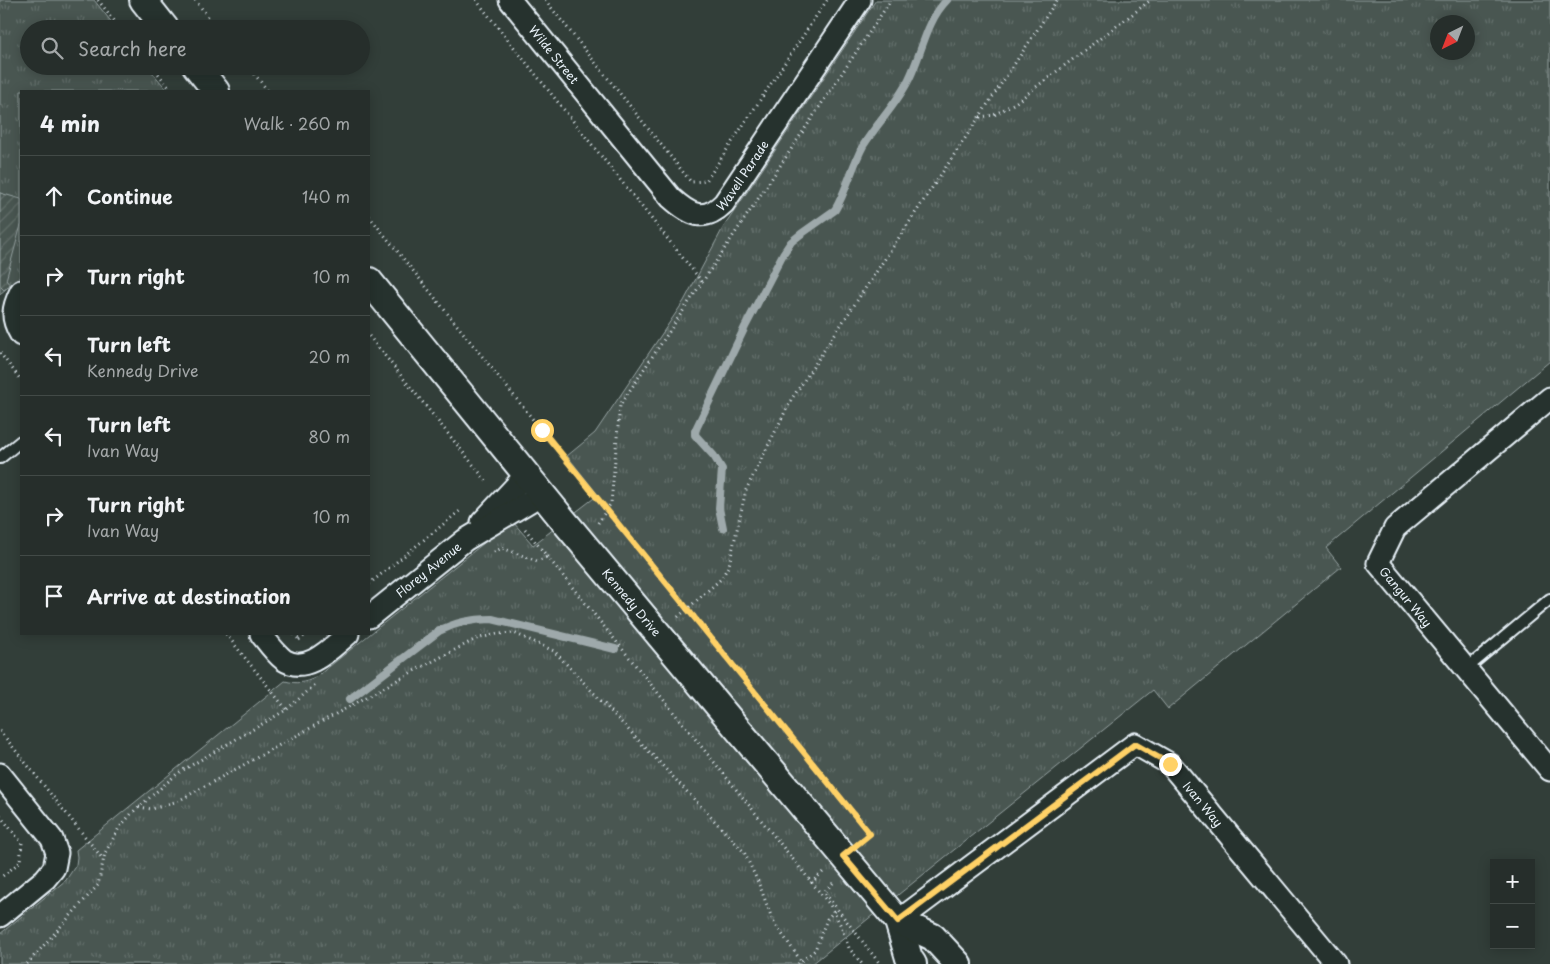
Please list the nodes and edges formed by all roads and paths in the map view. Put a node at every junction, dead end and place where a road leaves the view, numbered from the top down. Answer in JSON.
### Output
{"nodes":[{"id":1,"x":98,"y":0,"type":"edge"},
{"id":2,"x":142,"y":0,"type":"edge"},
{"id":3,"x":195,"y":0,"type":"edge"},
{"id":4,"x":476,"y":0,"type":"edge"},
{"id":5,"x":510,"y":0,"type":"edge"},
{"id":6,"x":545,"y":0,"type":"edge"},
{"id":7,"x":827,"y":0,"type":"edge"},
{"id":8,"x":860,"y":0,"type":"edge"},
{"id":9,"x":892,"y":0,"type":"edge"},
{"id":10,"x":1057,"y":0,"type":"edge"},
{"id":11,"x":1151,"y":0,"type":"edge"},
{"id":12,"x":115,"y":20,"type":"edge"},
{"id":13,"x":159,"y":20,"type":"edge"},
{"id":14,"x":211,"y":20,"type":"edge"},
{"id":15,"x":159,"y":75,"type":"edge"},
{"id":16,"x":203,"y":75,"type":"edge"},
{"id":17,"x":255,"y":75,"type":"edge"},
{"id":18,"x":171,"y":90,"type":"edge"},
{"id":19,"x":215,"y":90,"type":"edge"},
{"id":20,"x":267,"y":90,"type":"edge"},
{"id":21,"x":598,"y":109,"type":"joint"},
{"id":22,"x":979,"y":117,"type":"junction"},
{"id":23,"x":370,"y":217,"type":"edge"},
{"id":24,"x":370,"y":281,"type":"edge"},
{"id":25,"x":703,"y":283,"type":"junction"},
{"id":26,"x":20,"y":293,"type":"edge"},
{"id":27,"x":20,"y":334,"type":"edge"},
{"id":28,"x":370,"y":337,"type":"edge"},
{"id":29,"x":0,"y":353,"type":"edge"},
{"id":30,"x":20,"y":379,"type":"edge"},
{"id":31,"x":1550,"y":398,"type":"edge"},
{"id":32,"x":20,"y":442,"type":"edge"},
{"id":33,"x":0,"y":458,"type":"edge"},
{"id":34,"x":534,"y":485,"type":"junction"},
{"id":35,"x":468,"y":504,"type":"dead end"},
{"id":36,"x":506,"y":506,"type":"junction"},
{"id":37,"x":606,"y":510,"type":"junction"},
{"id":38,"x":594,"y":528,"type":"dead end"},
{"id":39,"x":488,"y":554,"type":"dead end"},
{"id":40,"x":548,"y":557,"type":"junction"},
{"id":41,"x":370,"y":583,"type":"edge"},
{"id":42,"x":1550,"y":599,"type":"edge"},
{"id":43,"x":688,"y":608,"type":"junction"},
{"id":44,"x":370,"y":617,"type":"edge"},
{"id":45,"x":676,"y":618,"type":"dead end"},
{"id":46,"x":227,"y":635,"type":"edge"},
{"id":47,"x":262,"y":635,"type":"edge"},
{"id":48,"x":306,"y":635,"type":"edge"},
{"id":49,"x":347,"y":635,"type":"edge"},
{"id":50,"x":299,"y":640,"type":"dead end"},
{"id":51,"x":1466,"y":669,"type":"junction"},
{"id":52,"x":320,"y":680,"type":"dead end"},
{"id":53,"x":286,"y":710,"type":"junction"},
{"id":54,"x":0,"y":731,"type":"edge"},
{"id":55,"x":1550,"y":770,"type":"edge"},
{"id":56,"x":0,"y":774,"type":"edge"},
{"id":57,"x":139,"y":807,"type":"junction"},
{"id":58,"x":0,"y":816,"type":"edge"},
{"id":59,"x":843,"y":856,"type":"junction"},
{"id":60,"x":104,"y":859,"type":"junction"},
{"id":61,"x":0,"y":878,"type":"edge"},
{"id":62,"x":811,"y":883,"type":"junction"},
{"id":63,"x":837,"y":908,"type":"dead end"},
{"id":64,"x":833,"y":913,"type":"junction"},
{"id":65,"x":0,"y":916,"type":"edge"},
{"id":66,"x":898,"y":921,"type":"junction"},
{"id":67,"x":799,"y":963,"type":"edge"},
{"id":68,"x":27,"y":964,"type":"edge"},
{"id":69,"x":862,"y":964,"type":"edge"},
{"id":70,"x":913,"y":964,"type":"edge"},
{"id":71,"x":958,"y":964,"type":"edge"},
{"id":72,"x":1336,"y":964,"type":"edge"}],
"edges":[{"from":1,"to":12,"type":"path"},
{"from":2,"to":13,"type":"street"},
{"from":3,"to":14,"type":"path"},
{"from":4,"to":25,"type":"path"},
{"from":5,"to":21,"type":"street","name":"Wilde Street"},
{"from":6,"to":7,"type":"path"},
{"from":8,"to":21,"type":"street","name":"Wavell Parade"},
{"from":9,"to":25,"type":"path"},
{"from":10,"to":22,"type":"path"},
{"from":11,"to":22,"type":"path"},
{"from":15,"to":18,"type":"path"},
{"from":16,"to":19,"type":"street"},
{"from":17,"to":20,"type":"path"},
{"from":22,"to":43,"type":"path"},
{"from":23,"to":37,"type":"path"},
{"from":24,"to":34,"type":"street","name":"Kennedy Drive"},
{"from":25,"to":37,"type":"path"},
{"from":26,"to":27,"type":"street"},
{"from":28,"to":36,"type":"path"},
{"from":29,"to":30,"type":"path"},
{"from":31,"to":51,"type":"street","name":"Gangur Way"},
{"from":32,"to":33,"type":"lane"},
{"from":34,"to":36,"type":"street","name":"Florey Avenue"},
{"from":34,"to":59,"type":"street","name":"Kennedy Drive"},
{"from":35,"to":41,"type":"path"},
{"from":36,"to":40,"type":"path"},
{"from":36,"to":44,"type":"street","name":"Florey Avenue"},
{"from":37,"to":38,"type":"path"},
{"from":37,"to":43,"type":"path"},
{"from":39,"to":40,"type":"path"},
{"from":40,"to":62,"type":"path"},
{"from":42,"to":51,"type":"lane"},
{"from":43,"to":45,"type":"path"},
{"from":43,"to":59,"type":"path"},
{"from":46,"to":53,"type":"path"},
{"from":47,"to":49,"type":"street"},
{"from":48,"to":50,"type":"path"},
{"from":51,"to":55,"type":"street","name":"Gangur Way"},
{"from":52,"to":53,"type":"path"},
{"from":53,"to":57,"type":"path"},
{"from":54,"to":60,"type":"path"},
{"from":56,"to":65,"type":"street"},
{"from":57,"to":60,"type":"path"},
{"from":57,"to":67,"type":"path"},
{"from":58,"to":61,"type":"path"},
{"from":59,"to":62,"type":"path"},
{"from":59,"to":66,"type":"street","name":"Kennedy Drive"},
{"from":60,"to":68,"type":"path"},
{"from":62,"to":64,"type":"path"},
{"from":63,"to":64,"type":"path"},
{"from":64,"to":67,"type":"path"},
{"from":64,"to":69,"type":"path"},
{"from":66,"to":70,"type":"street","name":"Kennedy Drive"},
{"from":66,"to":71,"type":"street","name":"Kennedy Drive"},
{"from":66,"to":72,"type":"street","name":"Ivan Way"}]}
